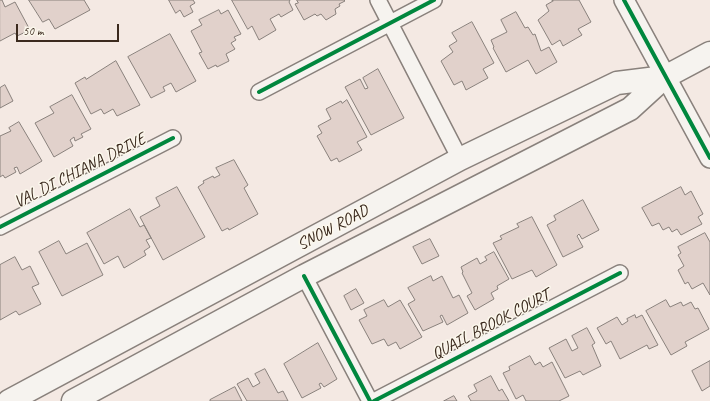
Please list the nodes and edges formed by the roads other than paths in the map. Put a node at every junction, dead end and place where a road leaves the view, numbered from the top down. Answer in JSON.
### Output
{"nodes":[{"id":1,"x":378,"y":0,"type":"edge"},
{"id":2,"x":434,"y":0,"type":"edge"},
{"id":3,"x":624,"y":0,"type":"edge"},
{"id":4,"x":390,"y":23,"type":"junction"},
{"id":5,"x":710,"y":53,"type":"edge"},
{"id":6,"x":665,"y":77,"type":"junction"},
{"id":7,"x":259,"y":92,"type":"dead end"},
{"id":8,"x":173,"y":138,"type":"dead end"},
{"id":9,"x":710,"y":158,"type":"edge"},
{"id":10,"x":460,"y":159,"type":"junction"},
{"id":11,"x":0,"y":227,"type":"edge"},
{"id":12,"x":620,"y":273,"type":"dead end"},
{"id":13,"x":304,"y":276,"type":"junction"},
{"id":14,"x":9,"y":401,"type":"edge"},
{"id":15,"x":74,"y":401,"type":"edge"},
{"id":16,"x":370,"y":401,"type":"edge"},
{"id":17,"x":374,"y":401,"type":"edge"}],
"edges":[{"from":1,"to":4,"type":"street"},
{"from":2,"to":4,"type":"street"},
{"from":3,"to":6,"type":"street"},
{"from":4,"to":7,"type":"street"},
{"from":4,"to":10,"type":"street"},
{"from":5,"to":6,"type":"main road","name":"SNOW ROAD"},
{"from":6,"to":9,"type":"street"},
{"from":6,"to":10,"type":"main road","name":"SNOW ROAD"},
{"from":6,"to":13,"type":"main road","name":"SNOW ROAD"},
{"from":8,"to":11,"type":"street","name":"VAL DI CHIANA DRIVE"},
{"from":10,"to":14,"type":"main road","name":"SNOW ROAD"},
{"from":12,"to":17,"type":"street","name":"QUAIL BROOK COURT"},
{"from":13,"to":15,"type":"main road","name":"SNOW ROAD"},
{"from":13,"to":16,"type":"street"}]}
